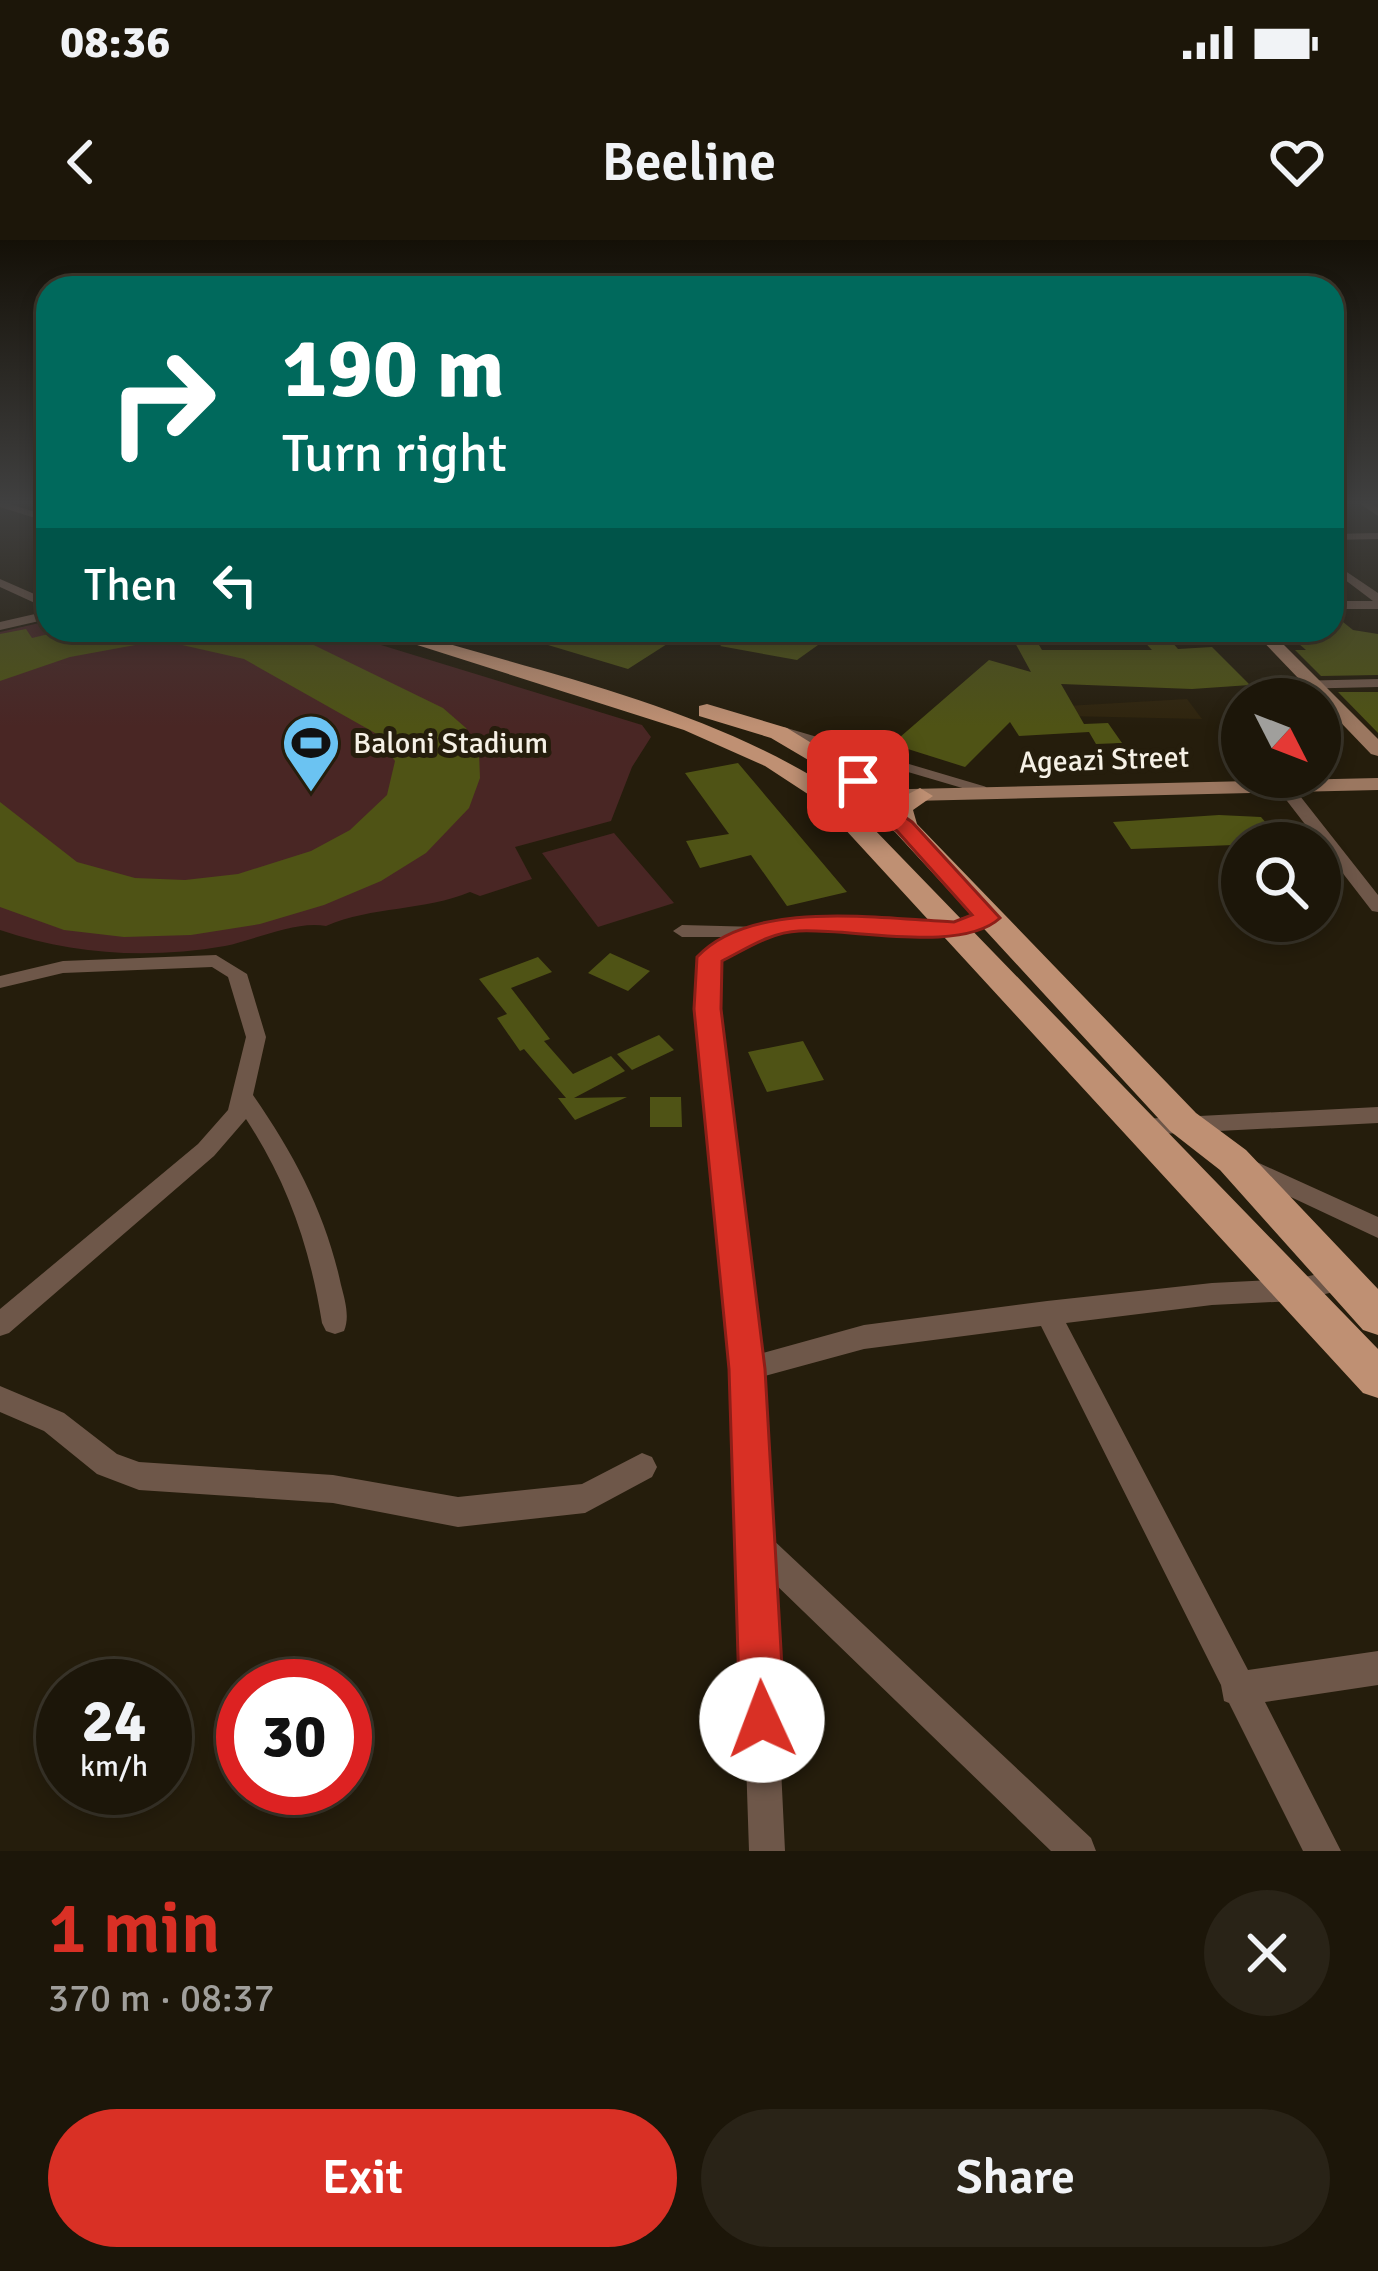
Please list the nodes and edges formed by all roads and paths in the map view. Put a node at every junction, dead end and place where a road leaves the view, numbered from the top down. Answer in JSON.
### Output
{"nodes":[{"id":1,"x":1346,"y":576,"type":"edge"},
{"id":2,"x":0,"y":583,"type":"edge"},
{"id":3,"x":36,"y":600,"type":"edge"},
{"id":4,"x":1378,"y":602,"type":"edge"},
{"id":5,"x":1344,"y":604,"type":"edge"},
{"id":6,"x":36,"y":618,"type":"edge"},
{"id":7,"x":0,"y":626,"type":"edge"},
{"id":8,"x":419,"y":642,"type":"edge"},
{"id":9,"x":470,"y":642,"type":"edge"},
{"id":10,"x":1255,"y":642,"type":"edge"},
{"id":11,"x":1269,"y":642,"type":"edge"},
{"id":12,"x":1293,"y":678,"type":"edge"},
{"id":13,"x":1296,"y":678,"type":"edge"},
{"id":14,"x":1378,"y":683,"type":"edge"},
{"id":15,"x":1341,"y":686,"type":"edge"},
{"id":16,"x":1341,"y":720,"type":"edge"},
{"id":17,"x":759,"y":726,"type":"junction"},
{"id":18,"x":1341,"y":735,"type":"edge"},
{"id":19,"x":1378,"y":750,"type":"edge"},
{"id":20,"x":1378,"y":773,"type":"edge"},
{"id":21,"x":1341,"y":784,"type":"edge"},
{"id":22,"x":1378,"y":784,"type":"edge"},
{"id":23,"x":1221,"y":787,"type":"edge"},
{"id":24,"x":853,"y":793,"type":"junction"},
{"id":25,"x":984,"y":793,"type":"junction"},
{"id":26,"x":1293,"y":798,"type":"edge"},
{"id":27,"x":912,"y":811,"type":"junction"},
{"id":28,"x":1378,"y":907,"type":"edge"},
{"id":29,"x":972,"y":923,"type":"junction"},
{"id":30,"x":761,"y":932,"type":"junction"},
{"id":31,"x":710,"y":957,"type":"junction"},
{"id":32,"x":0,"y":982,"type":"edge"},
{"id":33,"x":242,"y":1096,"type":"junction"},
{"id":34,"x":1378,"y":1115,"type":"edge"},
{"id":35,"x":1183,"y":1122,"type":"junction"},
{"id":36,"x":1142,"y":1127,"type":"junction"},
{"id":37,"x":1233,"y":1160,"type":"junction"},
{"id":38,"x":1378,"y":1228,"type":"edge"},
{"id":39,"x":1342,"y":1280,"type":"junction"},
{"id":40,"x":1294,"y":1290,"type":"junction"},
{"id":41,"x":1047,"y":1312,"type":"junction"},
{"id":42,"x":1378,"y":1317,"type":"edge"},
{"id":43,"x":335,"y":1324,"type":"dead end"},
{"id":44,"x":0,"y":1325,"type":"edge"},
{"id":45,"x":747,"y":1369,"type":"junction"},
{"id":46,"x":1378,"y":1379,"type":"edge"},
{"id":47,"x":0,"y":1399,"type":"edge"},
{"id":48,"x":642,"y":1467,"type":"dead end"},
{"id":49,"x":756,"y":1545,"type":"junction"},
{"id":50,"x":1378,"y":1668,"type":"edge"},
{"id":51,"x":1236,"y":1689,"type":"junction"},
{"id":52,"x":766,"y":1851,"type":"edge"},
{"id":53,"x":1078,"y":1851,"type":"edge"},
{"id":54,"x":1323,"y":1851,"type":"edge"}],
"edges":[{"from":1,"to":4,"type":"street"},
{"from":2,"to":3,"type":"street"},
{"from":4,"to":5,"type":"street"},
{"from":6,"to":7,"type":"street"},
{"from":8,"to":24,"type":"main road"},
{"from":9,"to":17,"type":"main road"},
{"from":10,"to":12,"type":"main road"},
{"from":11,"to":13,"type":"main road"},
{"from":14,"to":15,"type":"street"},
{"from":16,"to":19,"type":"main road"},
{"from":17,"to":24,"type":"main road"},
{"from":17,"to":25,"type":"lane"},
{"from":18,"to":20,"type":"main road"},
{"from":21,"to":22,"type":"main road","name":"Ageazi Street"},
{"from":23,"to":25,"type":"main road","name":"Ageazi Street"},
{"from":24,"to":25,"type":"main road"},
{"from":24,"to":27,"type":"main road"},
{"from":24,"to":29,"type":"main road"},
{"from":25,"to":27,"type":"main road"},
{"from":26,"to":28,"type":"street"},
{"from":27,"to":29,"type":"main road"},
{"from":29,"to":30,"type":"street"},
{"from":29,"to":35,"type":"main road"},
{"from":29,"to":36,"type":"main road"},
{"from":30,"to":31,"type":"street"},
{"from":30,"to":31,"type":"street"},
{"from":31,"to":45,"type":"street"},
{"from":32,"to":33,"type":"street"},
{"from":33,"to":43,"type":"street"},
{"from":33,"to":44,"type":"street"},
{"from":34,"to":35,"type":"street"},
{"from":35,"to":36,"type":"street"},
{"from":35,"to":37,"type":"main road"},
{"from":36,"to":40,"type":"main road"},
{"from":37,"to":38,"type":"street"},
{"from":37,"to":39,"type":"main road"},
{"from":39,"to":40,"type":"street"},
{"from":39,"to":42,"type":"main road"},
{"from":40,"to":41,"type":"street"},
{"from":40,"to":46,"type":"main road"},
{"from":41,"to":45,"type":"street"},
{"from":41,"to":51,"type":"street"},
{"from":45,"to":49,"type":"street"},
{"from":47,"to":48,"type":"street"},
{"from":49,"to":52,"type":"street"},
{"from":49,"to":53,"type":"street"},
{"from":50,"to":51,"type":"street"},
{"from":51,"to":54,"type":"street"}]}
